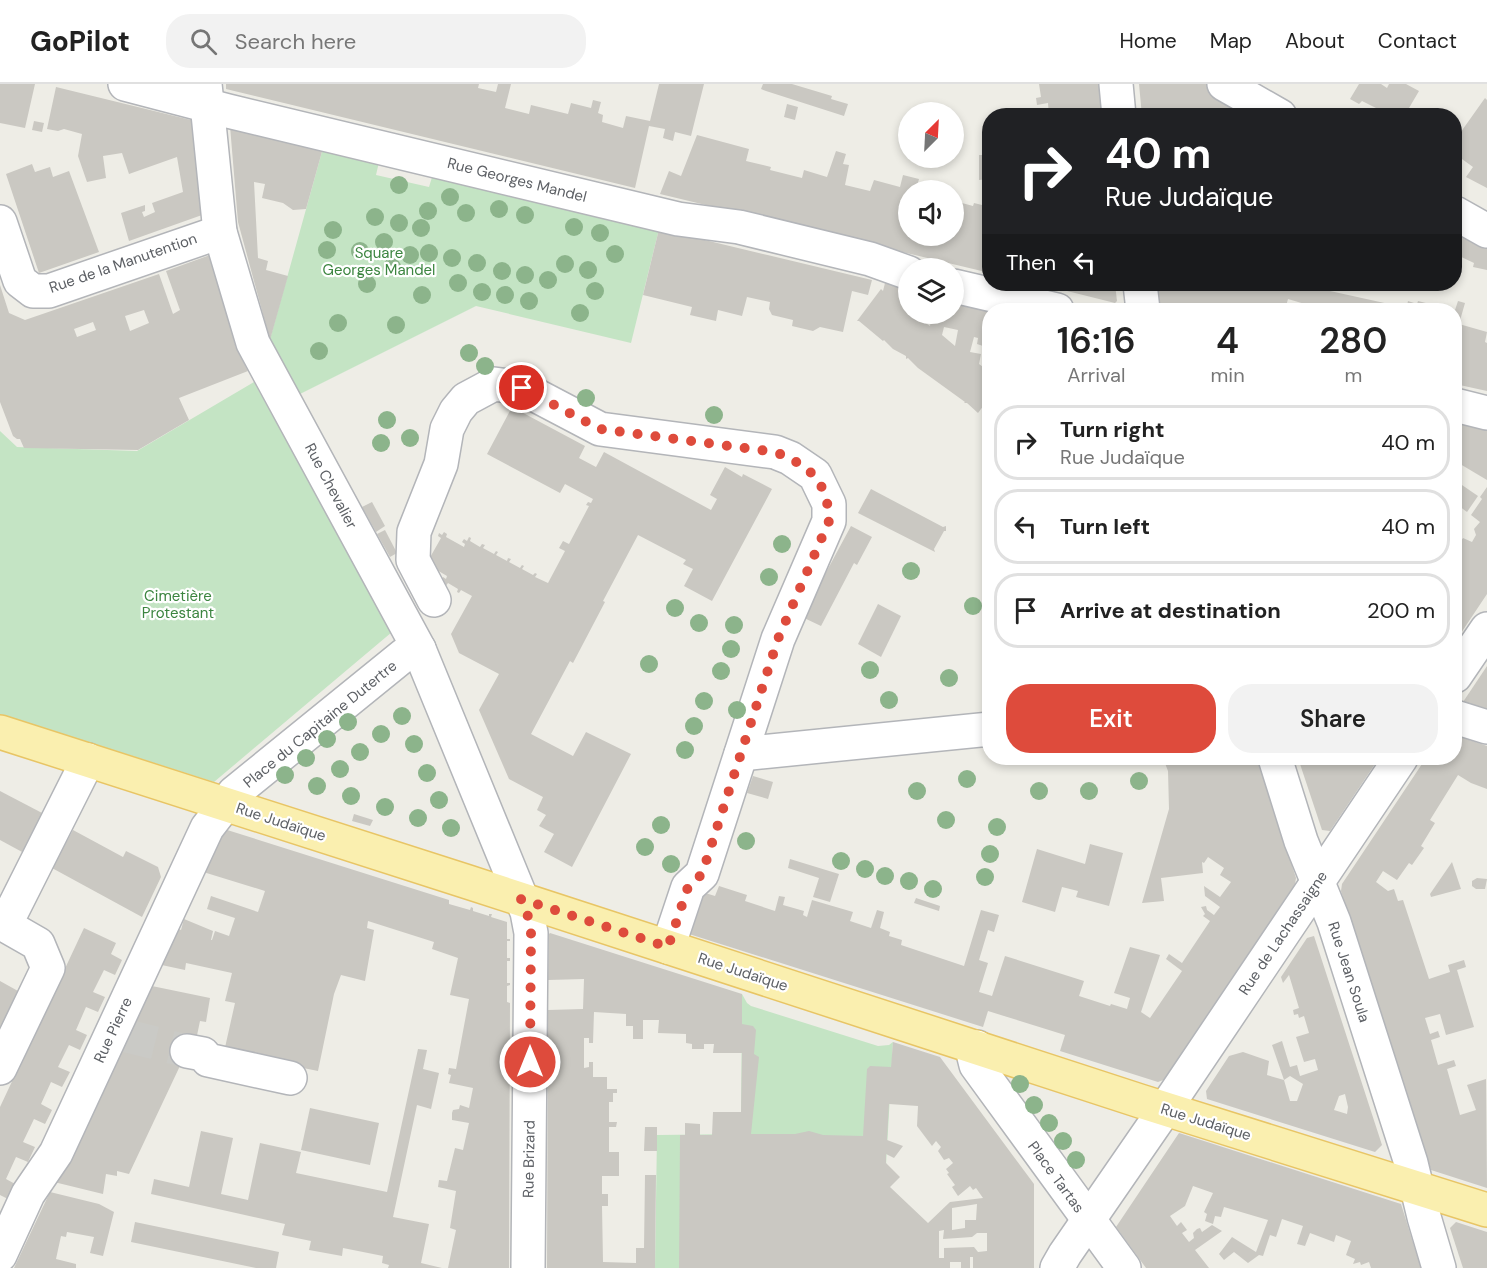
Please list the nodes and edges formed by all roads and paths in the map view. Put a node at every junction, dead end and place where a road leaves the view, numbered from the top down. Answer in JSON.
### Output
{"nodes":[{"id":1,"x":125,"y":84,"type":"edge"},
{"id":2,"x":1116,"y":84,"type":"edge"},
{"id":3,"x":1224,"y":84,"type":"edge"},
{"id":4,"x":206,"y":95,"type":"edge"},
{"id":5,"x":1118,"y":108,"type":"edge"},
{"id":6,"x":1266,"y":108,"type":"edge"},
{"id":7,"x":1462,"y":217,"type":"edge"},
{"id":8,"x":0,"y":222,"type":"edge"},
{"id":9,"x":1487,"y":231,"type":"edge"},
{"id":10,"x":220,"y":232,"type":"junction"},
{"id":11,"x":898,"y":269,"type":"edge"},
{"id":12,"x":964,"y":288,"type":"edge"},
{"id":13,"x":1027,"y":303,"type":"edge"},
{"id":14,"x":1462,"y":407,"type":"edge"},
{"id":15,"x":1487,"y":413,"type":"edge"},
{"id":16,"x":434,"y":600,"type":"dead end"},
{"id":17,"x":1487,"y":629,"type":"edge"},
{"id":18,"x":419,"y":649,"type":"junction"},
{"id":19,"x":1462,"y":666,"type":"edge"},
{"id":20,"x":1462,"y":719,"type":"edge"},
{"id":21,"x":1487,"y":727,"type":"edge"},
{"id":22,"x":982,"y":730,"type":"edge"},
{"id":23,"x":0,"y":732,"type":"edge"},
{"id":24,"x":741,"y":754,"type":"junction"},
{"id":25,"x":88,"y":760,"type":"junction"},
{"id":26,"x":1277,"y":765,"type":"edge"},
{"id":27,"x":1396,"y":765,"type":"edge"},
{"id":28,"x":224,"y":803,"type":"junction"},
{"id":29,"x":1317,"y":882,"type":"junction"},
{"id":30,"x":515,"y":886,"type":"junction"},
{"id":31,"x":2,"y":923,"type":"edge"},
{"id":32,"x":668,"y":947,"type":"junction"},
{"id":33,"x":976,"y":1047,"type":"junction"},
{"id":34,"x":187,"y":1051,"type":"tunnel mouth"},
{"id":35,"x":0,"y":1068,"type":"edge"},
{"id":36,"x":290,"y":1078,"type":"dead end"},
{"id":37,"x":1165,"y":1109,"type":"junction"},
{"id":38,"x":1417,"y":1188,"type":"junction"},
{"id":39,"x":1487,"y":1210,"type":"edge"},
{"id":40,"x":1089,"y":1222,"type":"junction"},
{"id":41,"x":0,"y":1255,"type":"edge"},
{"id":42,"x":528,"y":1268,"type":"edge"},
{"id":43,"x":1057,"y":1268,"type":"edge"},
{"id":44,"x":1124,"y":1268,"type":"edge"},
{"id":45,"x":1439,"y":1268,"type":"edge"}],
"edges":[{"from":1,"to":4,"type":"street","name":"Rue Georges Mandel"},
{"from":2,"to":5,"type":"street"},
{"from":3,"to":6,"type":"street"},
{"from":4,"to":10,"type":"street","name":"Rue Chevalier"},
{"from":4,"to":11,"type":"street","name":"Rue Georges Mandel"},
{"from":7,"to":9,"type":"street"},
{"from":8,"to":10,"type":"street","name":"Rue de la Manutention"},
{"from":10,"to":18,"type":"street","name":"Rue Chevalier"},
{"from":12,"to":13,"type":"street"},
{"from":14,"to":15,"type":"street"},
{"from":16,"to":24,"type":"street"},
{"from":17,"to":19,"type":"street"},
{"from":18,"to":28,"type":"street","name":"Place du Capitaine Dutertre"},
{"from":18,"to":30,"type":"street","name":"Rue Chevalier"},
{"from":20,"to":21,"type":"street"},
{"from":22,"to":24,"type":"street"},
{"from":23,"to":25,"type":"main road","name":"Rue Judaïque"},
{"from":24,"to":32,"type":"street"},
{"from":25,"to":28,"type":"main road","name":"Rue Judaïque"},
{"from":25,"to":31,"type":"street"},
{"from":26,"to":29,"type":"street","name":"Rue Jean Soula"},
{"from":27,"to":29,"type":"street","name":"Rue de Lachassaigne"},
{"from":28,"to":30,"type":"main road","name":"Rue Judaïque"},
{"from":28,"to":41,"type":"street","name":"Rue Pierre"},
{"from":29,"to":37,"type":"street","name":"Rue de Lachassaigne"},
{"from":29,"to":38,"type":"street","name":"Rue Jean Soula"},
{"from":30,"to":32,"type":"main road","name":"Rue Judaïque"},
{"from":30,"to":42,"type":"street","name":"Rue Brizard"},
{"from":31,"to":35,"type":"street"},
{"from":32,"to":33,"type":"main road","name":"Rue Judaïque"},
{"from":33,"to":37,"type":"main road","name":"Rue Judaïque"},
{"from":33,"to":40,"type":"street","name":"Place Tartas"},
{"from":34,"to":36,"type":"street"},
{"from":37,"to":38,"type":"main road","name":"Rue Judaïque"},
{"from":37,"to":40,"type":"street","name":"Place Tartas"},
{"from":38,"to":39,"type":"main road","name":"Rue Judaïque"},
{"from":38,"to":45,"type":"street","name":"Rue Jean Soula"},
{"from":40,"to":43,"type":"street"},
{"from":40,"to":44,"type":"street"}]}
